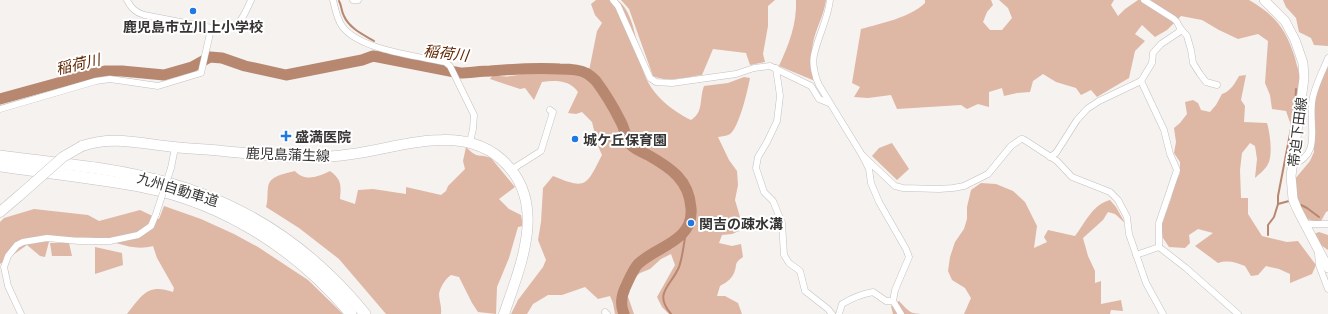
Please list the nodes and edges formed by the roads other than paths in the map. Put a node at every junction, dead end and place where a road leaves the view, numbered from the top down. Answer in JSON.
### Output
{"nodes":[{"id":1,"x":126,"y":0,"type":"edge"},
{"id":2,"x":251,"y":0,"type":"edge"},
{"id":3,"x":333,"y":0,"type":"edge"},
{"id":4,"x":353,"y":0,"type":"edge"},
{"id":5,"x":358,"y":0,"type":"edge"},
{"id":6,"x":613,"y":0,"type":"edge"},
{"id":7,"x":830,"y":0,"type":"edge"},
{"id":8,"x":1144,"y":0,"type":"edge"},
{"id":9,"x":1264,"y":0,"type":"edge"},
{"id":10,"x":211,"y":28,"type":"junction"},
{"id":11,"x":1180,"y":28,"type":"junction"},
{"id":12,"x":1328,"y":58,"type":"edge"},
{"id":13,"x":776,"y":68,"type":"junction"},
{"id":14,"x":1140,"y":81,"type":"junction"},
{"id":15,"x":1217,"y":85,"type":"dead end"},
{"id":16,"x":829,"y":103,"type":"junction"},
{"id":17,"x":0,"y":109,"type":"edge"},
{"id":18,"x":550,"y":110,"type":"dead end"},
{"id":19,"x":470,"y":142,"type":"junction"},
{"id":20,"x":175,"y":148,"type":"junction"},
{"id":21,"x":862,"y":155,"type":"junction"},
{"id":22,"x":0,"y":156,"type":"edge"},
{"id":23,"x":1050,"y":157,"type":"junction"},
{"id":24,"x":1292,"y":164,"type":"junction"},
{"id":25,"x":0,"y":166,"type":"edge"},
{"id":26,"x":511,"y":170,"type":"junction"},
{"id":27,"x":0,"y":212,"type":"edge"},
{"id":28,"x":1328,"y":224,"type":"edge"},
{"id":29,"x":1305,"y":227,"type":"junction"},
{"id":30,"x":1159,"y":247,"type":"junction"},
{"id":31,"x":1318,"y":250,"type":"junction"},
{"id":32,"x":1136,"y":255,"type":"junction"},
{"id":33,"x":1328,"y":268,"type":"edge"},
{"id":34,"x":1328,"y":290,"type":"edge"},
{"id":35,"x":893,"y":301,"type":"junction"},
{"id":36,"x":22,"y":314,"type":"edge"},
{"id":37,"x":351,"y":314,"type":"edge"},
{"id":38,"x":365,"y":314,"type":"edge"},
{"id":39,"x":504,"y":314,"type":"edge"},
{"id":40,"x":832,"y":314,"type":"edge"},
{"id":41,"x":839,"y":314,"type":"edge"},
{"id":42,"x":901,"y":314,"type":"edge"},
{"id":43,"x":1163,"y":314,"type":"edge"},
{"id":44,"x":1238,"y":314,"type":"edge"}],
"edges":[{"from":1,"to":10,"type":"street"},
{"from":2,"to":10,"type":"street"},
{"from":3,"to":19,"type":"street"},
{"from":4,"to":5,"type":"street"},
{"from":6,"to":13,"type":"street"},
{"from":7,"to":16,"type":"street"},
{"from":8,"to":11,"type":"street"},
{"from":9,"to":24,"type":"main road","name":"帯迫下田線"},
{"from":10,"to":17,"type":"street"},
{"from":11,"to":14,"type":"street"},
{"from":11,"to":15,"type":"street"},
{"from":12,"to":24,"type":"street"},
{"from":13,"to":16,"type":"street"},
{"from":13,"to":40,"type":"street"},
{"from":14,"to":23,"type":"street"},
{"from":14,"to":30,"type":"street"},
{"from":16,"to":21,"type":"street"},
{"from":18,"to":26,"type":"street"},
{"from":19,"to":20,"type":"main road","name":"鹿児島蒲生線"},
{"from":19,"to":26,"type":"main road","name":"鹿児島蒲生線"},
{"from":20,"to":27,"type":"main road","name":"鹿児島蒲生線","bridge":true},
{"from":20,"to":36,"type":"street","bridge":true},
{"from":21,"to":23,"type":"street"},
{"from":21,"to":35,"type":"street"},
{"from":22,"to":38,"type":"highway","name":"九州自動車道"},
{"from":23,"to":32,"type":"street"},
{"from":24,"to":29,"type":"main road","name":"帯迫下田線"},
{"from":25,"to":37,"type":"highway","name":"九州自動車道"},
{"from":26,"to":39,"type":"main road","name":"鹿児島蒲生線"},
{"from":28,"to":29,"type":"street"},
{"from":29,"to":31,"type":"main road","name":"帯迫下田線"},
{"from":30,"to":32,"type":"street"},
{"from":30,"to":44,"type":"street"},
{"from":31,"to":33,"type":"main road","name":"帯迫下田線"},
{"from":31,"to":34,"type":"street"},
{"from":32,"to":43,"type":"street"},
{"from":35,"to":41,"type":"street"},
{"from":35,"to":42,"type":"street"}]}
